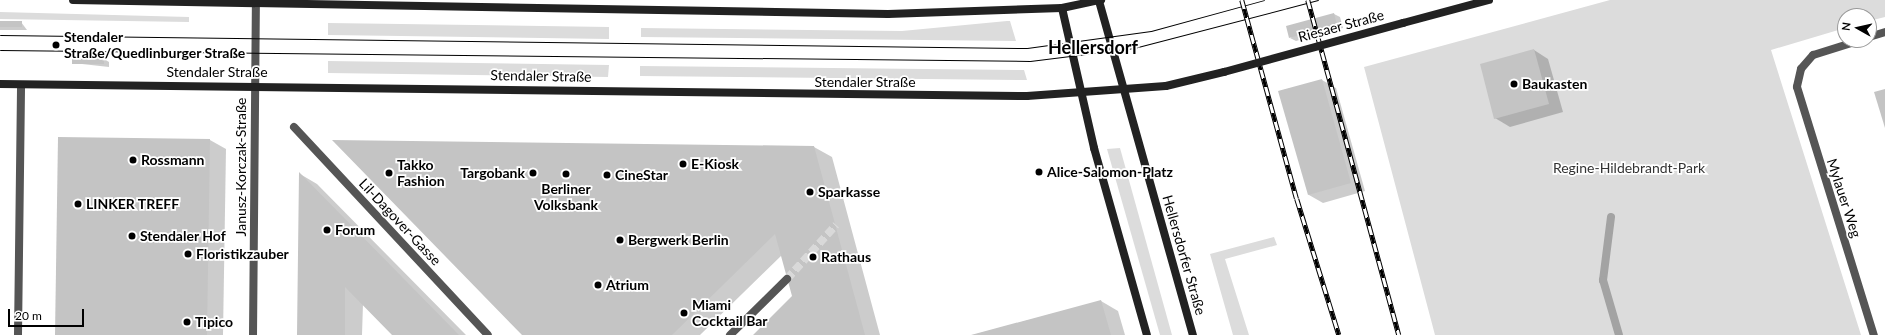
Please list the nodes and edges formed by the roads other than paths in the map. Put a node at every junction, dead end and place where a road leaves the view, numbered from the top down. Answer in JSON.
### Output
{"nodes":[{"id":1,"x":73,"y":0,"type":"edge"},
{"id":2,"x":1100,"y":0,"type":"edge"},
{"id":3,"x":1488,"y":0,"type":"edge"},
{"id":4,"x":256,"y":1,"type":"edge"},
{"id":5,"x":1062,"y":8,"type":"junction"},
{"id":6,"x":1837,"y":48,"type":"edge"},
{"id":7,"x":0,"y":84,"type":"edge"},
{"id":8,"x":21,"y":85,"type":"junction"},
{"id":9,"x":255,"y":85,"type":"junction"},
{"id":10,"x":1122,"y":90,"type":"junction"},
{"id":11,"x":1082,"y":95,"type":"junction"},
{"id":12,"x":294,"y":126,"type":"dead end"},
{"id":13,"x":787,"y":279,"type":"tunnel mouth"},
{"id":14,"x":18,"y":335,"type":"edge"},
{"id":15,"x":252,"y":335,"type":"edge"},
{"id":16,"x":488,"y":335,"type":"edge"},
{"id":17,"x":730,"y":335,"type":"edge"},
{"id":18,"x":1148,"y":335,"type":"edge"},
{"id":19,"x":1193,"y":335,"type":"edge"},
{"id":20,"x":1874,"y":335,"type":"edge"}],
"edges":[{"from":1,"to":4,"type":"main road"},
{"from":2,"to":5,"type":"main road"},
{"from":2,"to":10,"type":"main road"},
{"from":3,"to":10,"type":"main road","name":"Riesaer Straße","bridge":true},
{"from":4,"to":5,"type":"main road"},
{"from":4,"to":9,"type":"street","name":"Janusz-Korczak-Straße"},
{"from":5,"to":11,"type":"main road"},
{"from":6,"to":20,"type":"street","name":"Mylauer Weg"},
{"from":7,"to":8,"type":"main road","name":"Stendaler Straße"},
{"from":8,"to":9,"type":"main road","name":"Stendaler Straße"},
{"from":8,"to":14,"type":"street"},
{"from":9,"to":11,"type":"main road","name":"Stendaler Straße"},
{"from":9,"to":15,"type":"street","name":"Janusz-Korczak-Straße"},
{"from":10,"to":11,"type":"main road"},
{"from":10,"to":19,"type":"main road","name":"Hellersdorfer Straße"},
{"from":11,"to":18,"type":"main road"},
{"from":12,"to":16,"type":"street","name":"Lil-Dagover-Gasse"},
{"from":13,"to":17,"type":"street"}]}
